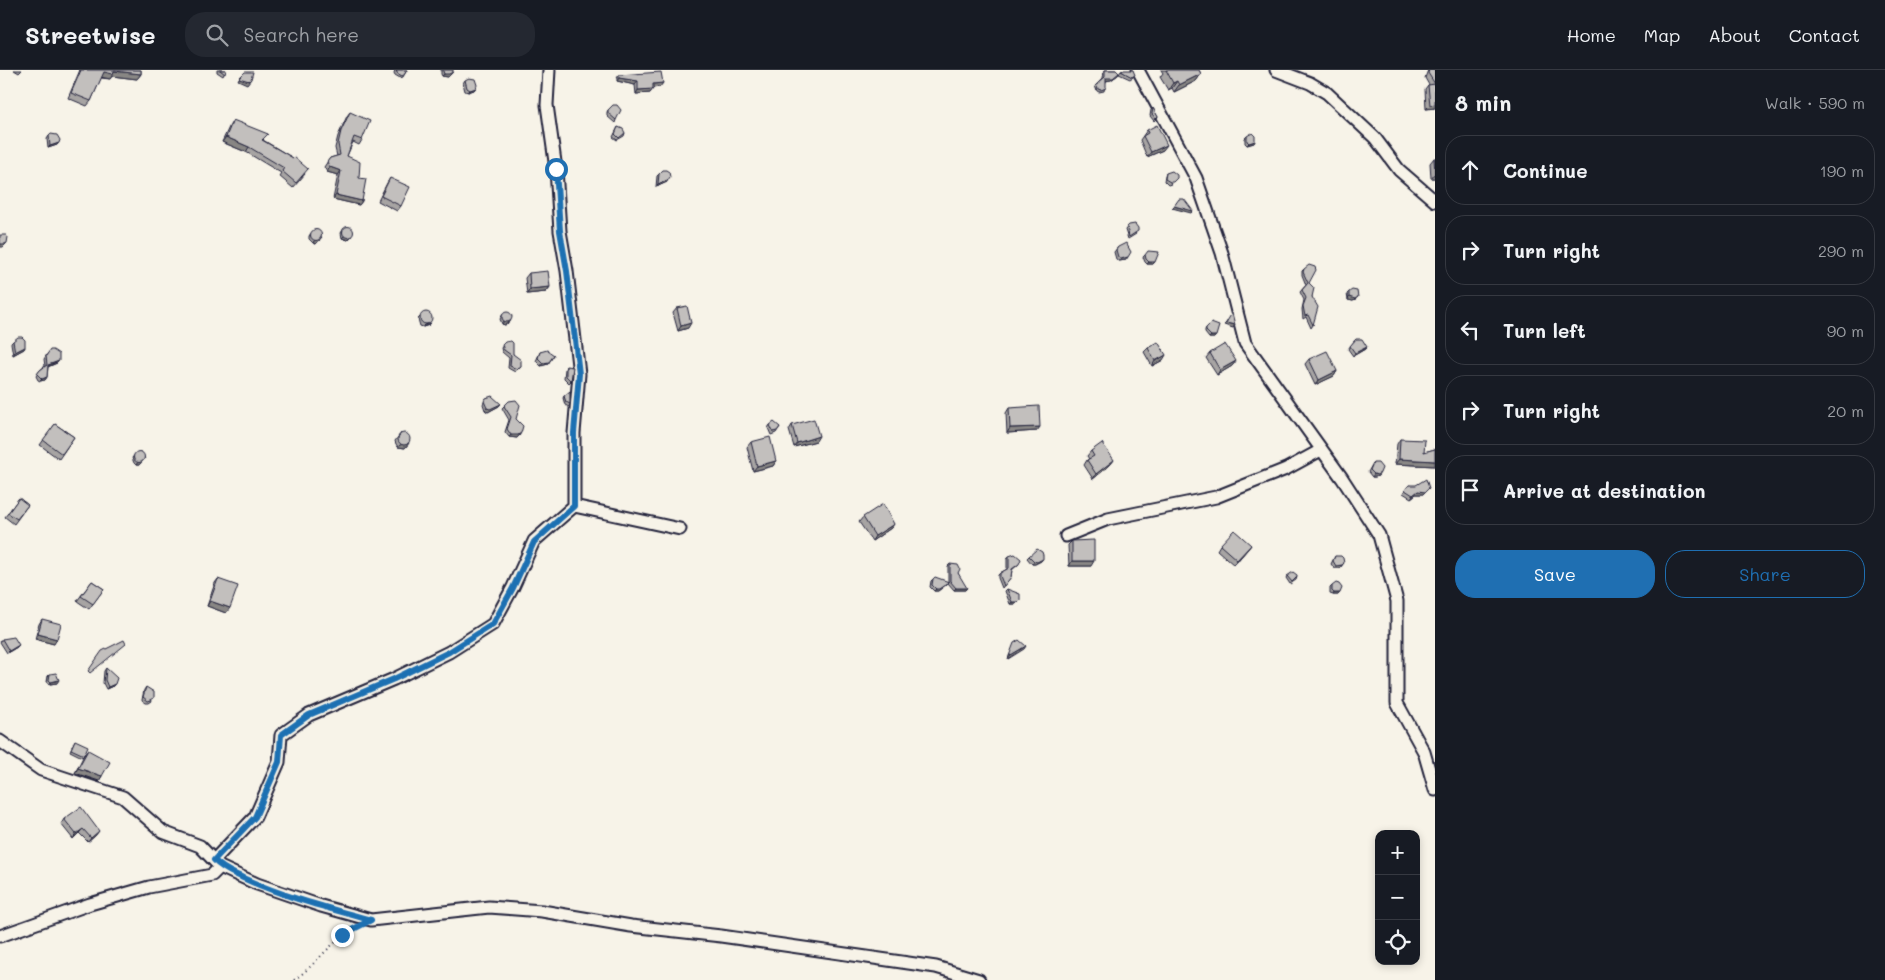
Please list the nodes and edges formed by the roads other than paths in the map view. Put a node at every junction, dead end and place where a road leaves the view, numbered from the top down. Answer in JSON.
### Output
{"nodes":[{"id":1,"x":549,"y":70,"type":"edge"},
{"id":2,"x":1138,"y":70,"type":"edge"},
{"id":3,"x":1276,"y":70,"type":"edge"},
{"id":4,"x":1435,"y":201,"type":"edge"},
{"id":5,"x":1321,"y":450,"type":"junction"},
{"id":6,"x":574,"y":506,"type":"junction"},
{"id":7,"x":680,"y":529,"type":"dead end"},
{"id":8,"x":1066,"y":536,"type":"dead end"},
{"id":9,"x":0,"y":741,"type":"edge"},
{"id":10,"x":1431,"y":764,"type":"edge"},
{"id":11,"x":1435,"y":790,"type":"edge"},
{"id":12,"x":217,"y":864,"type":"junction"},
{"id":13,"x":0,"y":936,"type":"edge"},
{"id":14,"x":979,"y":980,"type":"edge"}],
"edges":[{"from":1,"to":6,"type":"street"},
{"from":2,"to":5,"type":"street"},
{"from":3,"to":4,"type":"street"},
{"from":5,"to":8,"type":"street"},
{"from":5,"to":10,"type":"street"},
{"from":6,"to":7,"type":"street"},
{"from":6,"to":12,"type":"street"},
{"from":9,"to":12,"type":"street"},
{"from":10,"to":11,"type":"street"},
{"from":12,"to":13,"type":"street"},
{"from":12,"to":14,"type":"street"}]}
